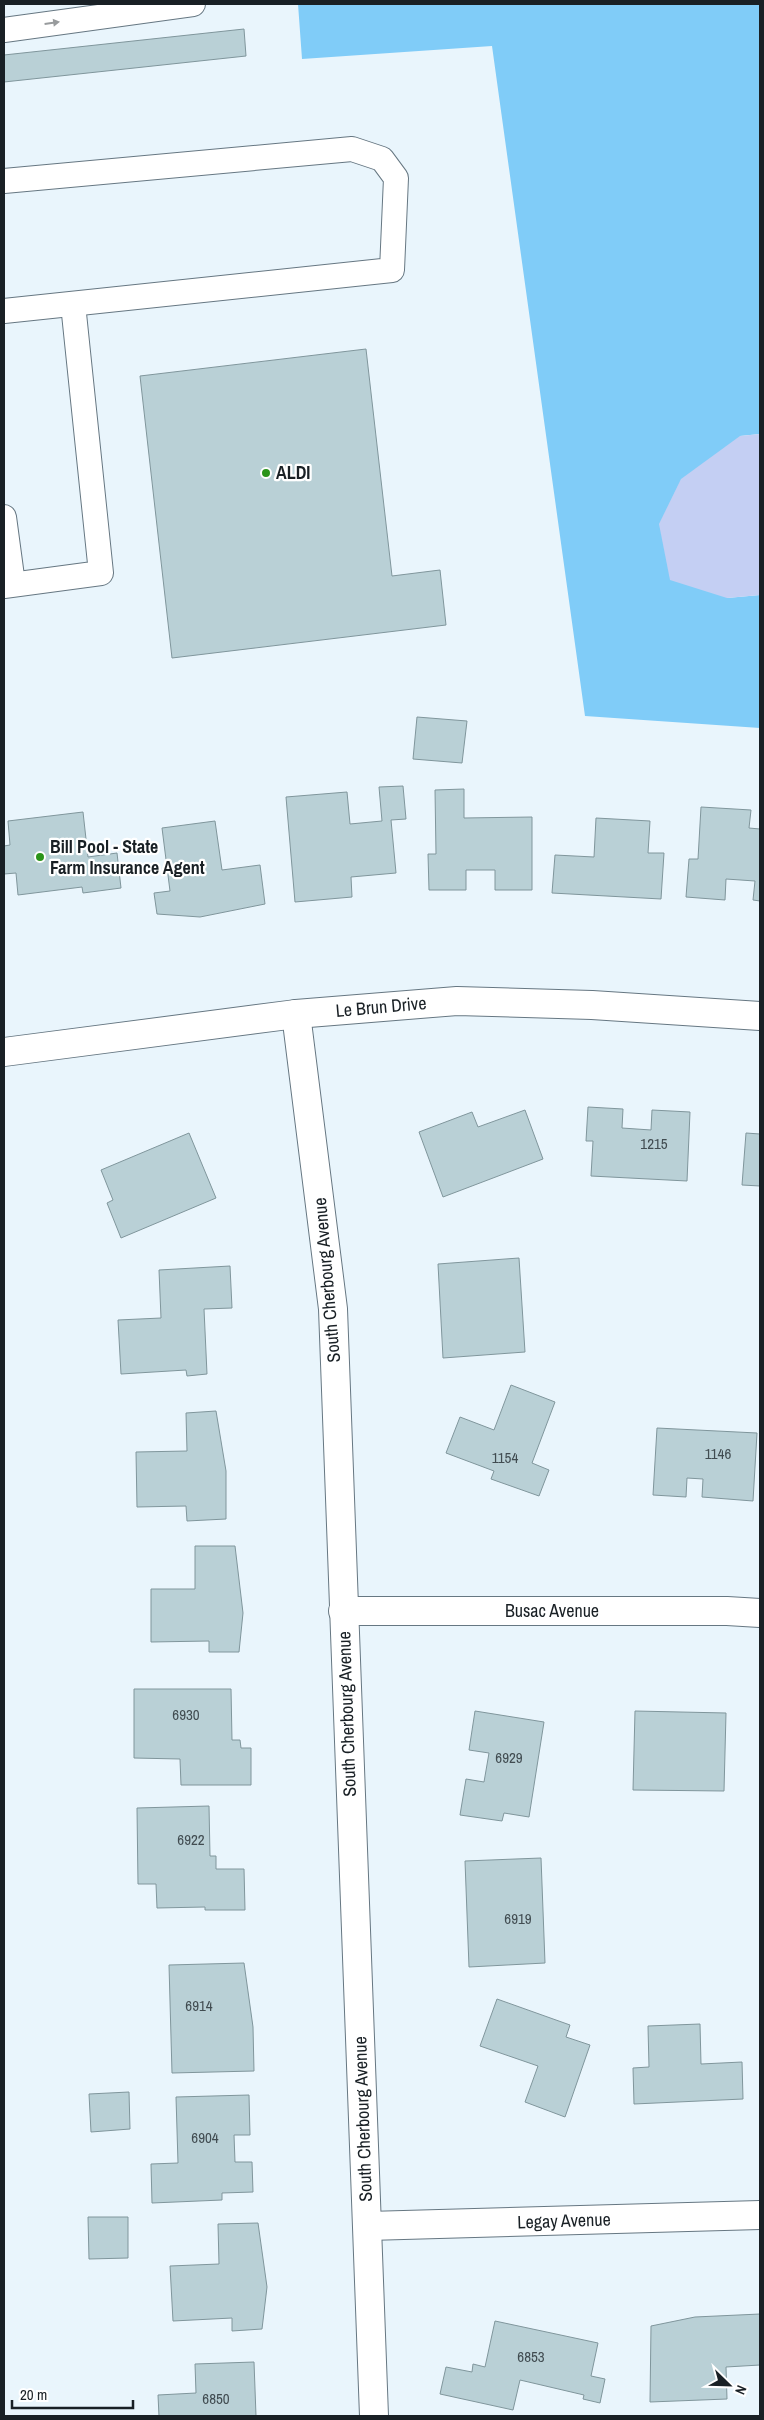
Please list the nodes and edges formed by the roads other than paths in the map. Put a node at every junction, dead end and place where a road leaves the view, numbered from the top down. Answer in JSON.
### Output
{"nodes":[{"id":1,"x":193,"y":4,"type":"edge"},
{"id":2,"x":4,"y":30,"type":"edge"},
{"id":3,"x":4,"y":181,"type":"edge"},
{"id":4,"x":73,"y":304,"type":"junction"},
{"id":5,"x":4,"y":311,"type":"edge"},
{"id":6,"x":4,"y":517,"type":"edge"},
{"id":7,"x":8,"y":585,"type":"edge"},
{"id":8,"x":296,"y":1014,"type":"junction"},
{"id":9,"x":760,"y":1016,"type":"edge"},
{"id":10,"x":4,"y":1052,"type":"edge"},
{"id":11,"x":343,"y":1610,"type":"junction"},
{"id":12,"x":760,"y":1613,"type":"edge"},
{"id":13,"x":760,"y":2215,"type":"edge"},
{"id":14,"x":368,"y":2226,"type":"junction"},
{"id":15,"x":374,"y":2416,"type":"edge"}],
"edges":[{"from":2,"to":1,"type":"lane","one_way":true},
{"from":3,"to":4,"type":"lane"},
{"from":4,"to":5,"type":"lane"},
{"from":4,"to":7,"type":"lane"},
{"from":6,"to":7,"type":"lane"},
{"from":8,"to":9,"type":"street","name":"Le Brun Drive"},
{"from":8,"to":10,"type":"street","name":"Le Brun Drive"},
{"from":8,"to":11,"type":"street","name":"South Cherbourg Avenue"},
{"from":11,"to":12,"type":"street","name":"Busac Avenue"},
{"from":11,"to":14,"type":"street","name":"South Cherbourg Avenue"},
{"from":13,"to":14,"type":"street","name":"Legay Avenue"},
{"from":14,"to":15,"type":"street","name":"South Cherbourg Avenue"}]}
